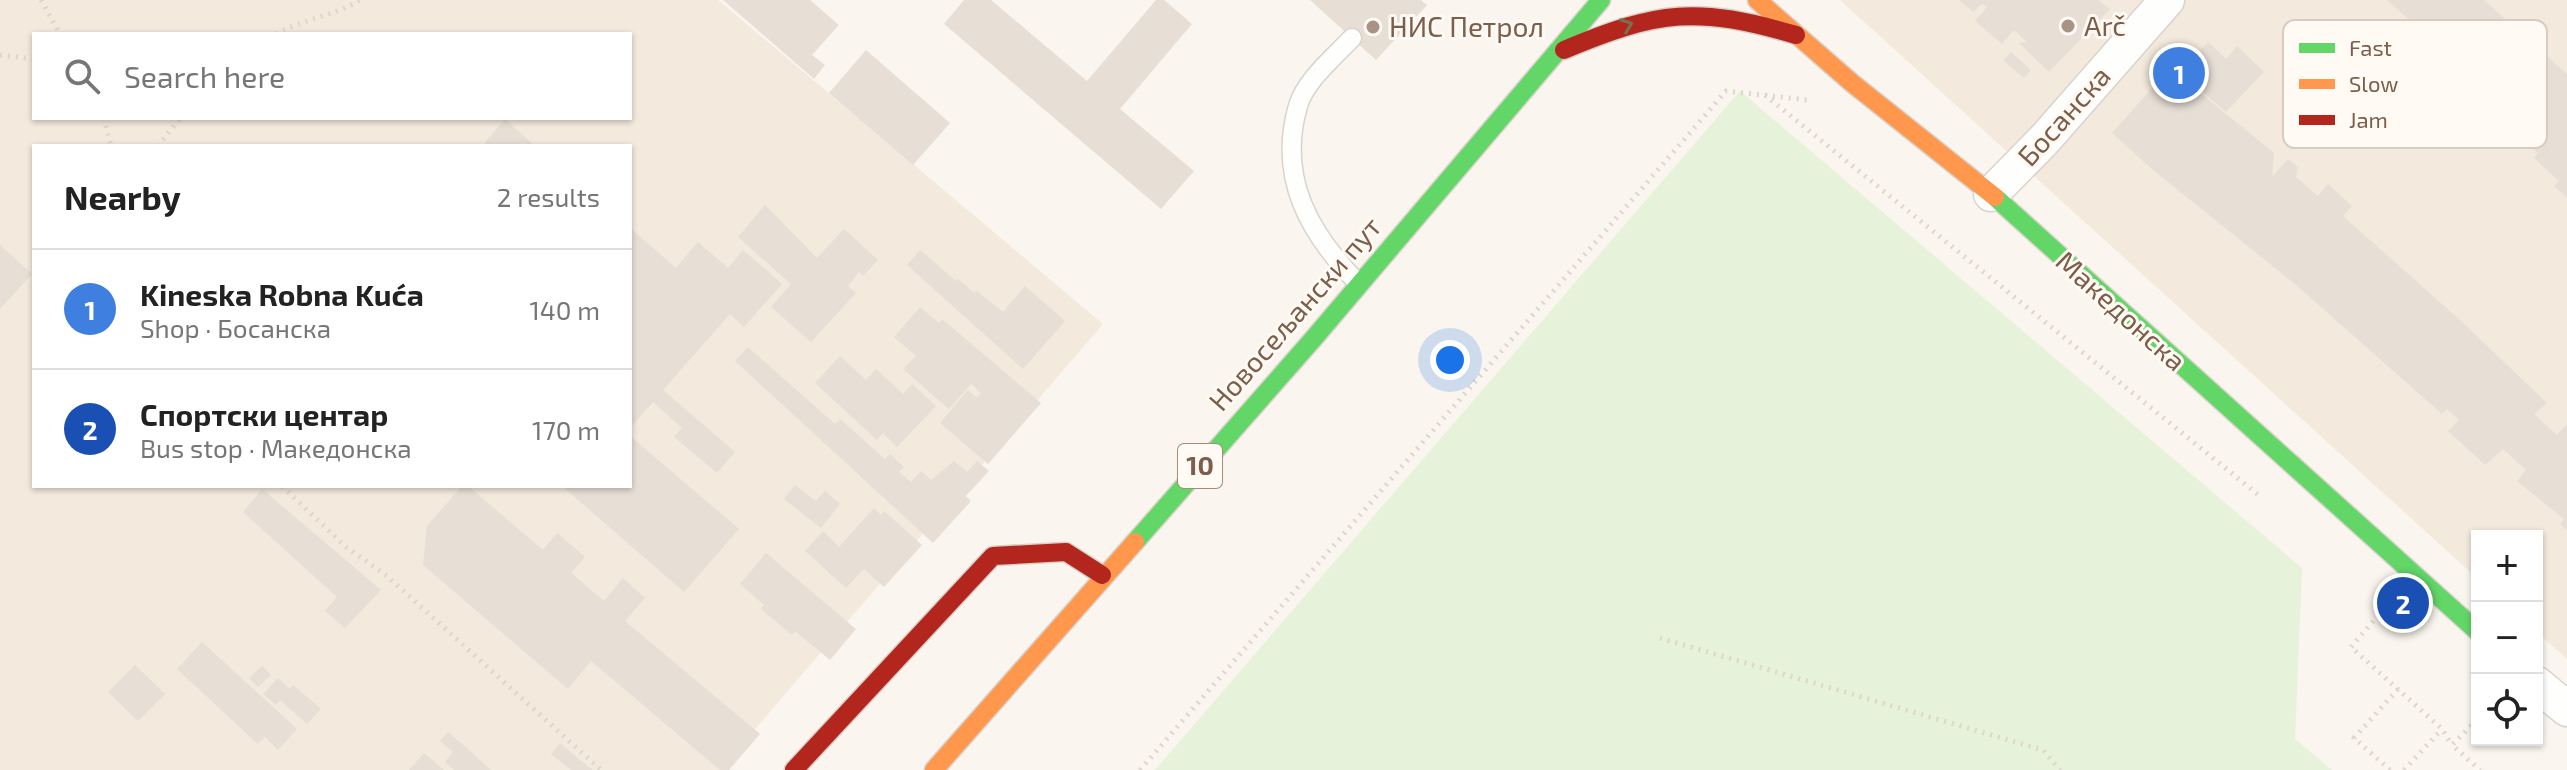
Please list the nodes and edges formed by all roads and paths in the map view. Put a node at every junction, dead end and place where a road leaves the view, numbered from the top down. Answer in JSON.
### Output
{"nodes":[{"id":1,"x":41,"y":0,"type":"edge"},
{"id":2,"x":360,"y":0,"type":"edge"},
{"id":3,"x":1601,"y":0,"type":"edge"},
{"id":4,"x":1757,"y":0,"type":"edge"},
{"id":5,"x":2167,"y":0,"type":"edge"},
{"id":6,"x":59,"y":32,"type":"edge"},
{"id":7,"x":280,"y":32,"type":"edge"},
{"id":8,"x":1796,"y":35,"type":"junction"},
{"id":9,"x":1352,"y":38,"type":"dead end"},
{"id":10,"x":0,"y":55,"type":"edge"},
{"id":11,"x":1555,"y":55,"type":"junction"},
{"id":12,"x":32,"y":59,"type":"edge"},
{"id":13,"x":1852,"y":83,"type":"junction"},
{"id":14,"x":1765,"y":95,"type":"junction"},
{"id":15,"x":104,"y":120,"type":"edge"},
{"id":16,"x":178,"y":120,"type":"edge"},
{"id":17,"x":110,"y":144,"type":"edge"},
{"id":18,"x":160,"y":144,"type":"edge"},
{"id":19,"x":1991,"y":194,"type":"junction"},
{"id":20,"x":1359,"y":284,"type":"junction"},
{"id":21,"x":284,"y":488,"type":"edge"},
{"id":22,"x":2267,"y":501,"type":"dead end"},
{"id":23,"x":1102,"y":575,"type":"junction"},
{"id":24,"x":2381,"y":593,"type":"dead end"},
{"id":25,"x":2471,"y":626,"type":"edge"},
{"id":26,"x":1660,"y":638,"type":"dead end"},
{"id":27,"x":2398,"y":689,"type":"junction"},
{"id":28,"x":2543,"y":689,"type":"edge"},
{"id":29,"x":2567,"y":709,"type":"edge"},
{"id":30,"x":2471,"y":726,"type":"edge"},
{"id":31,"x":2442,"y":729,"type":"junction"},
{"id":32,"x":2452,"y":745,"type":"junction"},
{"id":33,"x":601,"y":770,"type":"edge"},
{"id":34,"x":794,"y":770,"type":"edge"},
{"id":35,"x":934,"y":770,"type":"edge"},
{"id":36,"x":1140,"y":770,"type":"edge"},
{"id":37,"x":2060,"y":770,"type":"edge"},
{"id":38,"x":2390,"y":770,"type":"edge"},
{"id":39,"x":2404,"y":770,"type":"edge"},
{"id":40,"x":2480,"y":770,"type":"edge"}],
"edges":[{"from":1,"to":6,"type":"path"},
{"from":2,"to":7,"type":"path"},
{"from":3,"to":11,"type":"street","name":"Новосељански пут","number":"10"},
{"from":4,"to":8,"type":"street","name":"Македонска"},
{"from":5,"to":19,"type":"street","name":"Босанска"},
{"from":11,"to":8,"type":"street","one_way":true},
{"from":8,"to":13,"type":"street","name":"Македонска"},
{"from":9,"to":20,"type":"lane"},
{"from":10,"to":12,"type":"path"},
{"from":11,"to":20,"type":"street","name":"Новосељански пут","number":"10"},
{"from":13,"to":14,"type":"path"},
{"from":13,"to":19,"type":"street","name":"Македонска"},
{"from":14,"to":22,"type":"path"},
{"from":14,"to":36,"type":"path"},
{"from":15,"to":17,"type":"path"},
{"from":16,"to":18,"type":"path"},
{"from":19,"to":25,"type":"street","name":"Македонска"},
{"from":20,"to":23,"type":"street","name":"Новосељански пут","number":"10"},
{"from":21,"to":33,"type":"path"},
{"from":23,"to":34,"type":"street"},
{"from":23,"to":35,"type":"street","name":"Новосељански пут","number":"10"},
{"from":24,"to":27,"type":"path"},
{"from":26,"to":37,"type":"path"},
{"from":27,"to":31,"type":"path"},
{"from":27,"to":38,"type":"path"},
{"from":28,"to":29,"type":"street"},
{"from":30,"to":32,"type":"path"},
{"from":31,"to":32,"type":"path"},
{"from":31,"to":39,"type":"path"},
{"from":32,"to":40,"type":"path"}]}
